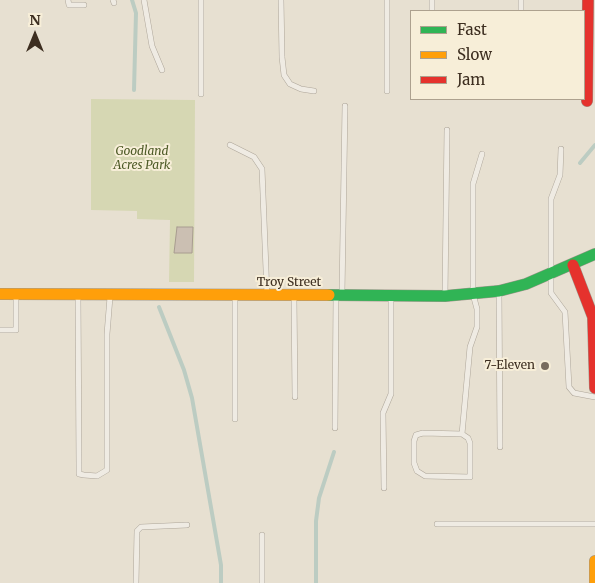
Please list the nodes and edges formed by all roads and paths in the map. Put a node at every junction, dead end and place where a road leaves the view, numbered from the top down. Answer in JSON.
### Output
{"nodes":[{"id":1,"x":68,"y":0,"type":"edge"},
{"id":2,"x":144,"y":0,"type":"edge"},
{"id":3,"x":201,"y":0,"type":"edge"},
{"id":4,"x":281,"y":0,"type":"edge"},
{"id":5,"x":387,"y":0,"type":"edge"},
{"id":6,"x":588,"y":0,"type":"edge"},
{"id":7,"x":84,"y":5,"type":"dead end"},
{"id":8,"x":162,"y":70,"type":"dead end"},
{"id":9,"x":314,"y":91,"type":"dead end"},
{"id":10,"x":386,"y":91,"type":"dead end"},
{"id":11,"x":201,"y":94,"type":"dead end"},
{"id":12,"x":587,"y":101,"type":"dead end"},
{"id":13,"x":345,"y":106,"type":"dead end"},
{"id":14,"x":447,"y":130,"type":"dead end"},
{"id":15,"x":230,"y":145,"type":"dead end"},
{"id":16,"x":561,"y":149,"type":"dead end"},
{"id":17,"x":482,"y":154,"type":"dead end"},
{"id":18,"x":595,"y":254,"type":"edge"},
{"id":19,"x":574,"y":265,"type":"junction"},
{"id":20,"x":550,"y":275,"type":"junction"},
{"id":21,"x":499,"y":291,"type":"junction"},
{"id":22,"x":0,"y":294,"type":"edge"},
{"id":23,"x":16,"y":294,"type":"junction"},
{"id":24,"x":473,"y":294,"type":"junction"},
{"id":25,"x":78,"y":295,"type":"junction"},
{"id":26,"x":110,"y":296,"type":"junction"},
{"id":27,"x":445,"y":296,"type":"junction"},
{"id":28,"x":591,"y":296,"type":"edge"},
{"id":29,"x":235,"y":297,"type":"junction"},
{"id":30,"x":267,"y":297,"type":"junction"},
{"id":31,"x":294,"y":297,"type":"junction"},
{"id":32,"x":391,"y":297,"type":"junction"},
{"id":33,"x":339,"y":298,"type":"junction"},
{"id":34,"x":0,"y":330,"type":"edge"},
{"id":35,"x":595,"y":388,"type":"edge"},
{"id":36,"x":595,"y":397,"type":"edge"},
{"id":37,"x":295,"y":398,"type":"dead end"},
{"id":38,"x":235,"y":419,"type":"dead end"},
{"id":39,"x":336,"y":428,"type":"dead end"},
{"id":40,"x":462,"y":434,"type":"junction"},
{"id":41,"x":500,"y":447,"type":"dead end"},
{"id":42,"x":384,"y":488,"type":"dead end"},
{"id":43,"x":437,"y":524,"type":"dead end"},
{"id":44,"x":595,"y":524,"type":"edge"},
{"id":45,"x":187,"y":525,"type":"dead end"},
{"id":46,"x":262,"y":536,"type":"dead end"},
{"id":47,"x":595,"y":561,"type":"edge"},
{"id":48,"x":136,"y":583,"type":"edge"},
{"id":49,"x":262,"y":583,"type":"edge"},
{"id":50,"x":595,"y":583,"type":"edge"}],
"edges":[{"from":1,"to":7,"type":"lane"},
{"from":2,"to":8,"type":"lane"},
{"from":3,"to":11,"type":"lane"},
{"from":4,"to":9,"type":"lane"},
{"from":5,"to":10,"type":"lane"},
{"from":6,"to":12,"type":"main road"},
{"from":13,"to":33,"type":"lane"},
{"from":14,"to":27,"type":"lane"},
{"from":15,"to":30,"type":"lane"},
{"from":16,"to":20,"type":"lane"},
{"from":17,"to":24,"type":"lane"},
{"from":18,"to":19,"type":"main road","name":"Troy Street"},
{"from":19,"to":20,"type":"main road","name":"Troy Street"},
{"from":19,"to":28,"type":"main road"},
{"from":20,"to":21,"type":"main road","name":"Troy Street"},
{"from":20,"to":36,"type":"lane"},
{"from":21,"to":24,"type":"main road","name":"Troy Street"},
{"from":21,"to":41,"type":"lane"},
{"from":22,"to":23,"type":"main road","name":"Troy Street"},
{"from":23,"to":25,"type":"main road","name":"Troy Street"},
{"from":23,"to":34,"type":"lane"},
{"from":24,"to":27,"type":"main road","name":"Troy Street"},
{"from":24,"to":40,"type":"lane"},
{"from":25,"to":26,"type":"main road","name":"Troy Street"},
{"from":25,"to":26,"type":"lane"},
{"from":26,"to":29,"type":"main road","name":"Troy Street"},
{"from":27,"to":32,"type":"main road","name":"Troy Street"},
{"from":28,"to":35,"type":"main road"},
{"from":29,"to":30,"type":"main road","name":"Troy Street"},
{"from":29,"to":38,"type":"lane"},
{"from":30,"to":31,"type":"main road","name":"Troy Street"},
{"from":31,"to":33,"type":"main road","name":"Troy Street"},
{"from":31,"to":37,"type":"lane"},
{"from":32,"to":33,"type":"main road","name":"Troy Street"},
{"from":32,"to":42,"type":"lane"},
{"from":33,"to":39,"type":"lane"},
{"from":40,"to":40,"type":"lane"},
{"from":43,"to":44,"type":"lane"},
{"from":45,"to":48,"type":"lane"},
{"from":46,"to":49,"type":"lane"},
{"from":47,"to":50,"type":"main road"}]}
